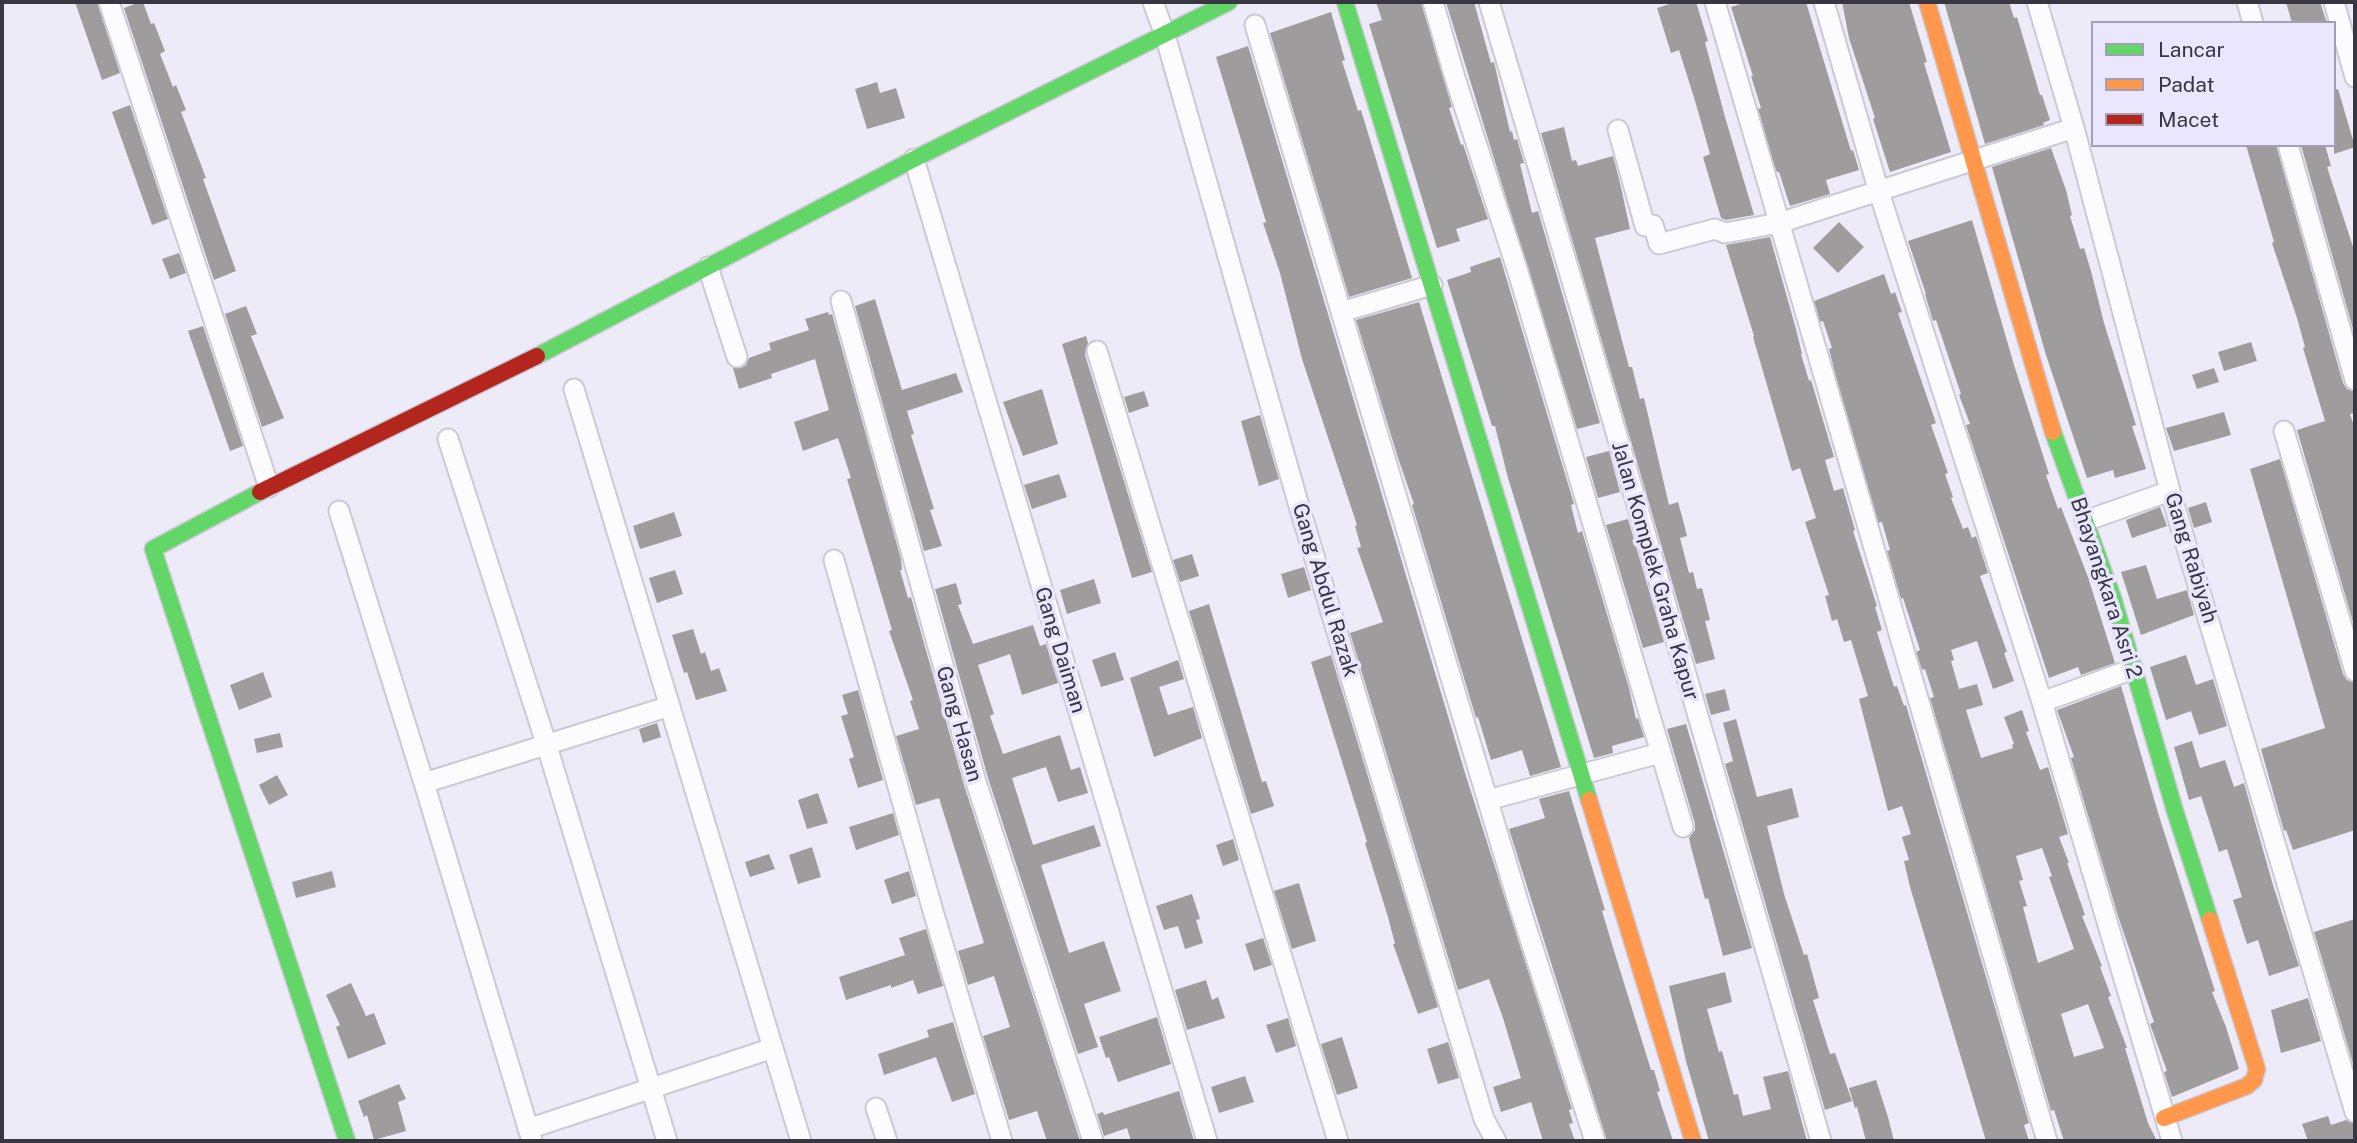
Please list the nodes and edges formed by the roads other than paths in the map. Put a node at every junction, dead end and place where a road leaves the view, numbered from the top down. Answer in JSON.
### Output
{"nodes":[{"id":1,"x":109,"y":2,"type":"edge"},
{"id":2,"x":1153,"y":2,"type":"edge"},
{"id":3,"x":1229,"y":2,"type":"edge"},
{"id":4,"x":1345,"y":2,"type":"edge"},
{"id":5,"x":1433,"y":2,"type":"edge"},
{"id":6,"x":1489,"y":2,"type":"edge"},
{"id":7,"x":1715,"y":2,"type":"edge"},
{"id":8,"x":1824,"y":2,"type":"edge"},
{"id":9,"x":1927,"y":2,"type":"edge"},
{"id":10,"x":2037,"y":2,"type":"edge"},
{"id":11,"x":2247,"y":2,"type":"edge"},
{"id":12,"x":2333,"y":2,"type":"edge"},
{"id":13,"x":2252,"y":21,"type":"edge"},
{"id":14,"x":1255,"y":24,"type":"dead end"},
{"id":15,"x":1165,"y":35,"type":"junction"},
{"id":16,"x":2355,"y":77,"type":"edge"},
{"id":17,"x":2074,"y":128,"type":"junction"},
{"id":18,"x":1618,"y":130,"type":"dead end"},
{"id":19,"x":2289,"y":147,"type":"edge"},
{"id":20,"x":914,"y":159,"type":"junction"},
{"id":21,"x":1973,"y":160,"type":"junction"},
{"id":22,"x":1879,"y":192,"type":"junction"},
{"id":23,"x":1779,"y":223,"type":"junction"},
{"id":24,"x":708,"y":267,"type":"junction"},
{"id":25,"x":1432,"y":285,"type":"junction"},
{"id":26,"x":841,"y":302,"type":"dead end"},
{"id":27,"x":1341,"y":312,"type":"junction"},
{"id":28,"x":1097,"y":351,"type":"dead end"},
{"id":29,"x":737,"y":357,"type":"dead end"},
{"id":30,"x":2355,"y":380,"type":"edge"},
{"id":31,"x":574,"y":389,"type":"dead end"},
{"id":32,"x":2284,"y":431,"type":"dead end"},
{"id":33,"x":448,"y":439,"type":"dead end"},
{"id":34,"x":269,"y":487,"type":"junction"},
{"id":35,"x":2170,"y":491,"type":"junction"},
{"id":36,"x":339,"y":511,"type":"dead end"},
{"id":37,"x":2085,"y":521,"type":"junction"},
{"id":38,"x":835,"y":560,"type":"dead end"},
{"id":39,"x":2133,"y":669,"type":"junction"},
{"id":40,"x":2355,"y":671,"type":"edge"},
{"id":41,"x":2042,"y":702,"type":"junction"},
{"id":42,"x":670,"y":706,"type":"junction"},
{"id":43,"x":546,"y":743,"type":"junction"},
{"id":44,"x":1660,"y":753,"type":"junction"},
{"id":45,"x":1583,"y":773,"type":"junction"},
{"id":46,"x":424,"y":783,"type":"junction"},
{"id":47,"x":1488,"y":800,"type":"junction"},
{"id":48,"x":1684,"y":827,"type":"dead end"},
{"id":49,"x":773,"y":1048,"type":"junction"},
{"id":50,"x":651,"y":1088,"type":"junction"},
{"id":51,"x":876,"y":1108,"type":"dead end"},
{"id":52,"x":2355,"y":1112,"type":"edge"},
{"id":53,"x":2164,"y":1118,"type":"junction"},
{"id":54,"x":530,"y":1135,"type":"edge"},
{"id":55,"x":347,"y":1141,"type":"edge"},
{"id":56,"x":667,"y":1141,"type":"edge"},
{"id":57,"x":801,"y":1141,"type":"edge"},
{"id":58,"x":887,"y":1141,"type":"edge"},
{"id":59,"x":1002,"y":1141,"type":"edge"},
{"id":60,"x":1093,"y":1141,"type":"edge"},
{"id":61,"x":1207,"y":1141,"type":"edge"},
{"id":62,"x":1338,"y":1141,"type":"edge"},
{"id":63,"x":1496,"y":1141,"type":"edge"},
{"id":64,"x":1595,"y":1141,"type":"edge"},
{"id":65,"x":1693,"y":1141,"type":"edge"},
{"id":66,"x":1821,"y":1141,"type":"edge"},
{"id":67,"x":2047,"y":1141,"type":"edge"},
{"id":68,"x":2172,"y":1141,"type":"edge"}],
"edges":[{"from":1,"to":34,"type":"street"},
{"from":2,"to":15,"type":"street","name":"Gang Abdul Razak"},
{"from":3,"to":15,"type":"street"},
{"from":4,"to":25,"type":"street"},
{"from":5,"to":44,"type":"street"},
{"from":6,"to":66,"type":"street","name":"Jalan Komplek Graha Kapur"},
{"from":7,"to":23,"type":"street"},
{"from":8,"to":22,"type":"street"},
{"from":9,"to":21,"type":"street","name":"Bhayangkara Asri 2"},
{"from":10,"to":17,"type":"street","name":"Gang Rabiyah"},
{"from":11,"to":13,"type":"street"},
{"from":12,"to":16,"type":"street"},
{"from":14,"to":27,"type":"street"},
{"from":15,"to":20,"type":"street"},
{"from":15,"to":63,"type":"street","name":"Gang Abdul Razak"},
{"from":17,"to":21,"type":"street"},
{"from":17,"to":35,"type":"street","name":"Gang Rabiyah"},
{"from":18,"to":23,"type":"street"},
{"from":19,"to":30,"type":"street"},
{"from":20,"to":24,"type":"street"},
{"from":20,"to":61,"type":"street","name":"Gang Daiman"},
{"from":21,"to":22,"type":"street"},
{"from":21,"to":37,"type":"street","name":"Bhayangkara Asri 2"},
{"from":22,"to":23,"type":"street"},
{"from":22,"to":41,"type":"street"},
{"from":23,"to":67,"type":"street"},
{"from":24,"to":29,"type":"street"},
{"from":24,"to":34,"type":"street"},
{"from":25,"to":27,"type":"street"},
{"from":25,"to":45,"type":"street"},
{"from":26,"to":60,"type":"street","name":"Gang Hasan"},
{"from":27,"to":47,"type":"street"},
{"from":28,"to":62,"type":"street"},
{"from":31,"to":42,"type":"street"},
{"from":32,"to":40,"type":"street"},
{"from":33,"to":43,"type":"street"},
{"from":34,"to":55,"type":"street"},
{"from":35,"to":37,"type":"street"},
{"from":35,"to":52,"type":"street","name":"Gang Rabiyah"},
{"from":36,"to":46,"type":"street"},
{"from":37,"to":39,"type":"street","name":"Bhayangkara Asri 2"},
{"from":38,"to":59,"type":"street"},
{"from":39,"to":41,"type":"street"},
{"from":39,"to":53,"type":"street","name":"Bhayangkara Asri 2"},
{"from":41,"to":53,"type":"street"},
{"from":42,"to":43,"type":"street"},
{"from":42,"to":49,"type":"street"},
{"from":43,"to":46,"type":"street"},
{"from":43,"to":50,"type":"street"},
{"from":44,"to":45,"type":"street"},
{"from":44,"to":48,"type":"street"},
{"from":45,"to":47,"type":"street"},
{"from":45,"to":65,"type":"street"},
{"from":46,"to":54,"type":"street"},
{"from":47,"to":64,"type":"street"},
{"from":49,"to":50,"type":"street"},
{"from":49,"to":57,"type":"street"},
{"from":50,"to":54,"type":"street"},
{"from":50,"to":56,"type":"street"},
{"from":51,"to":58,"type":"street"},
{"from":53,"to":68,"type":"street"}]}
